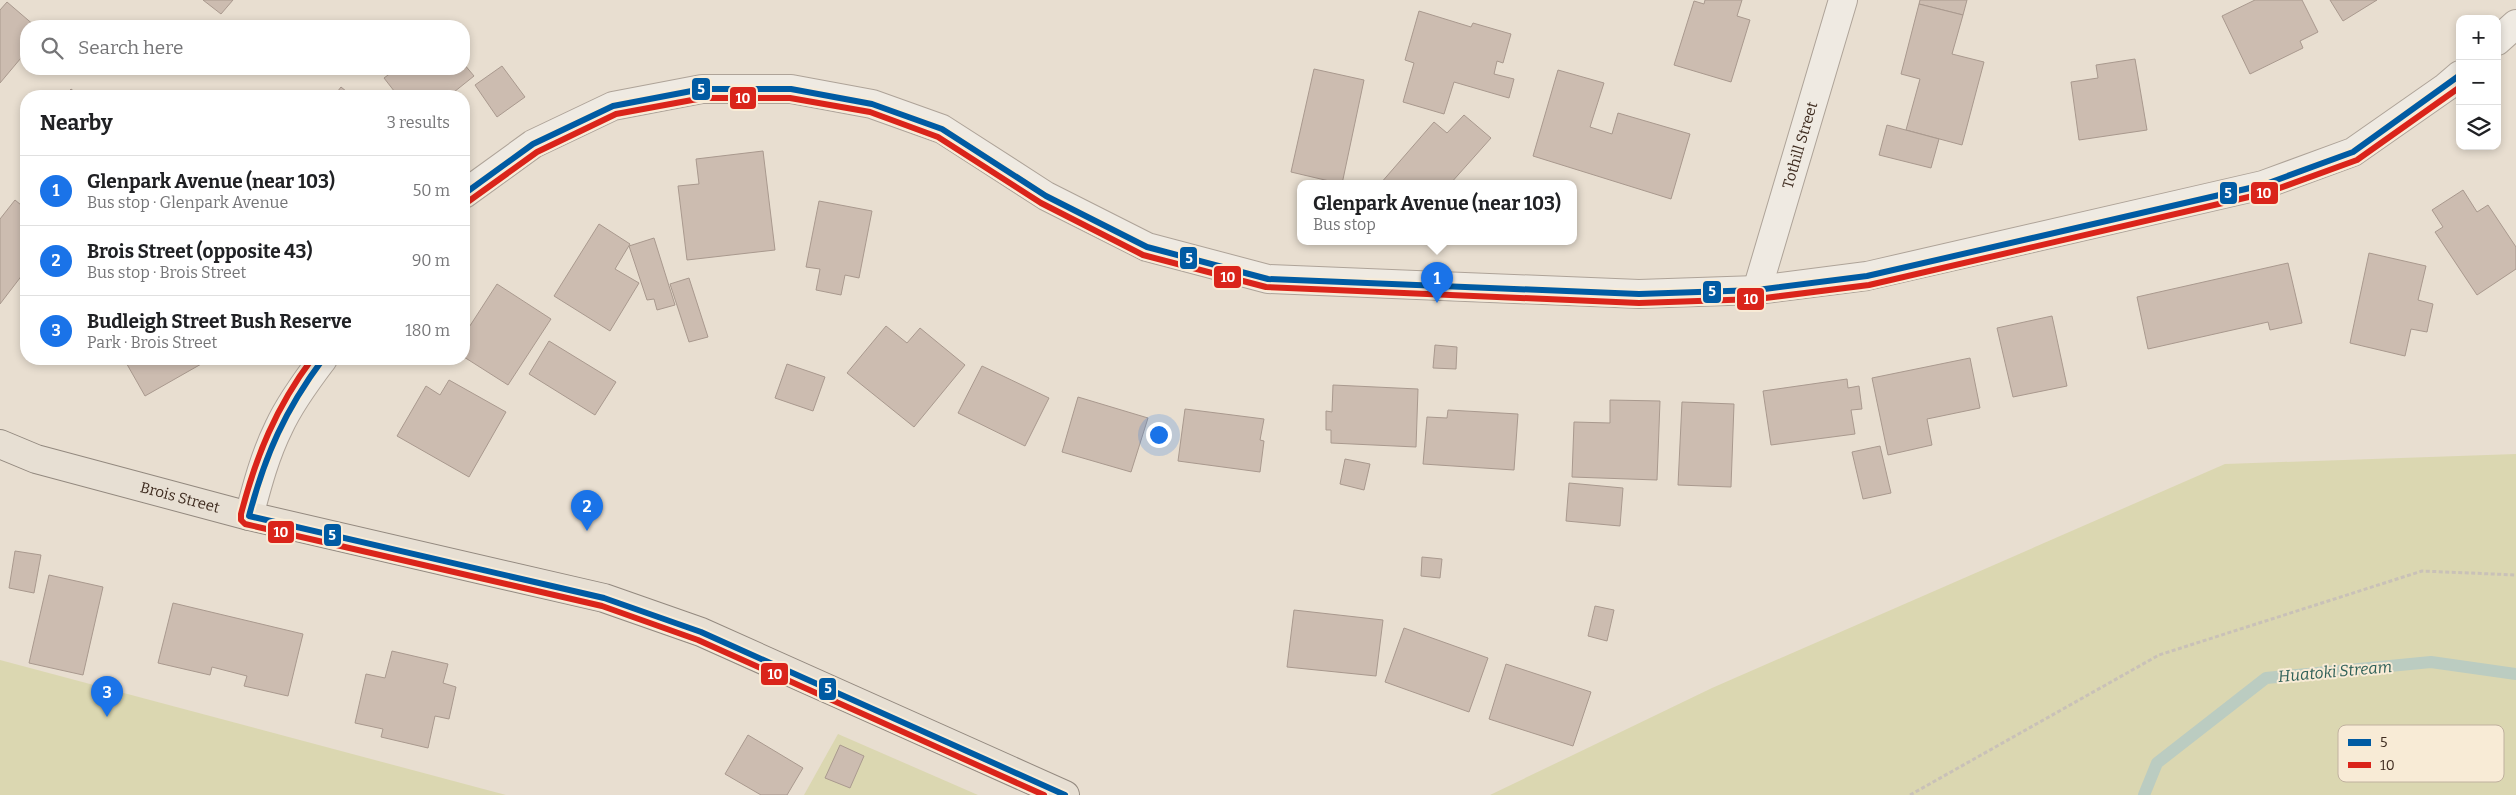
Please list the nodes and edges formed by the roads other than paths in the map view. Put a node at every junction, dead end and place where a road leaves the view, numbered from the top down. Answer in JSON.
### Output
{"nodes":[{"id":1,"x":1843,"y":0,"type":"edge"},
{"id":2,"x":2516,"y":24,"type":"edge"},
{"id":3,"x":2501,"y":37,"type":"edge"},
{"id":4,"x":2456,"y":78,"type":"edge"},
{"id":5,"x":470,"y":190,"type":"edge"},
{"id":6,"x":1757,"y":290,"type":"junction"},
{"id":7,"x":319,"y":365,"type":"edge"},
{"id":8,"x":0,"y":444,"type":"edge"},
{"id":9,"x":249,"y":516,"type":"junction"},
{"id":10,"x":1065,"y":795,"type":"edge"}],
"edges":[{"from":1,"to":6,"type":"street","name":"Tothill Street"},
{"from":2,"to":3,"type":"street"},
{"from":4,"to":6,"type":"street"},
{"from":5,"to":6,"type":"street"},
{"from":7,"to":9,"type":"street"},
{"from":8,"to":9,"type":"main road","name":"Brois Street"},
{"from":9,"to":10,"type":"main road","name":"Brois Street"}]}
